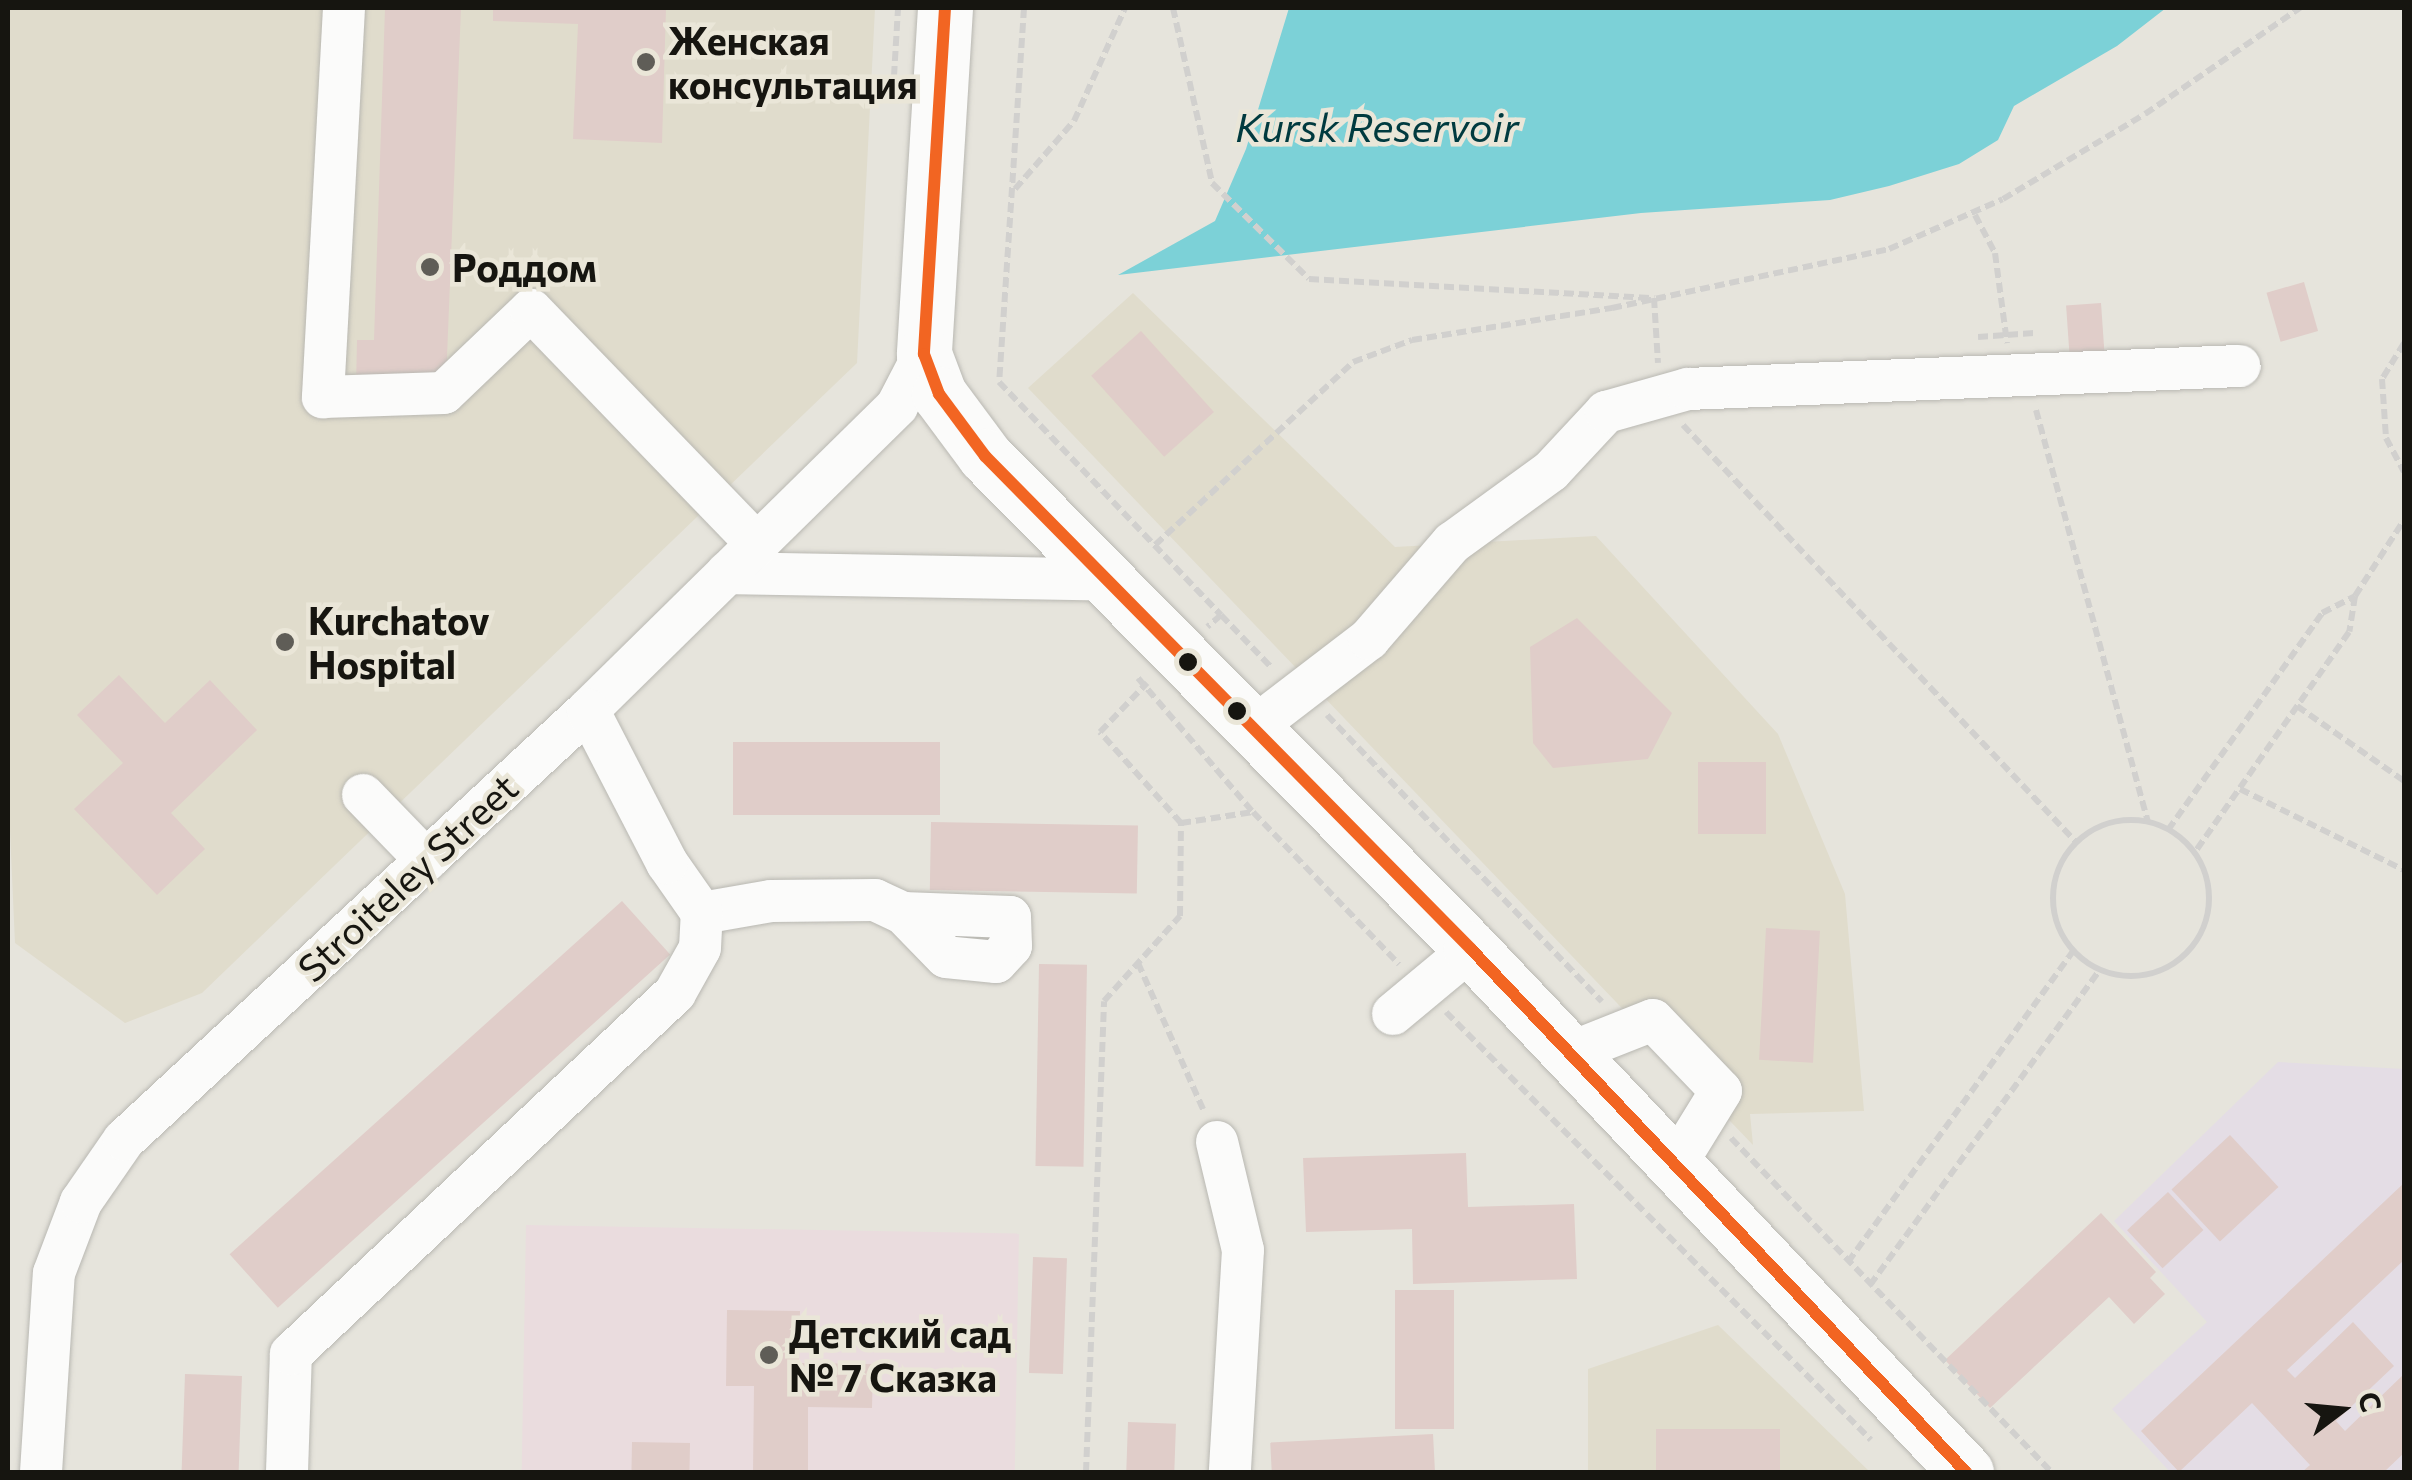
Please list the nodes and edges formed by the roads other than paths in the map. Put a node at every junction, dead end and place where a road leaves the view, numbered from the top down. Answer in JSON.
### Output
{"nodes":[{"id":1,"x":344,"y":8,"type":"edge"},
{"id":2,"x":945,"y":8,"type":"edge"},
{"id":3,"x":924,"y":354,"type":"junction"},
{"id":4,"x":2240,"y":366,"type":"dead end"},
{"id":5,"x":742,"y":559,"type":"junction"},
{"id":6,"x":1110,"y":580,"type":"junction"},
{"id":7,"x":588,"y":710,"type":"junction"},
{"id":8,"x":1254,"y":728,"type":"junction"},
{"id":9,"x":364,"y":795,"type":"dead end"},
{"id":10,"x":426,"y":860,"type":"junction"},
{"id":11,"x":702,"y":913,"type":"junction"},
{"id":12,"x":902,"y":913,"type":"dead end"},
{"id":13,"x":1471,"y":949,"type":"junction"},
{"id":14,"x":1393,"y":1014,"type":"dead end"},
{"id":15,"x":1567,"y":1054,"type":"junction"},
{"id":16,"x":1217,"y":1142,"type":"road end"},
{"id":17,"x":1673,"y":1168,"type":"junction"},
{"id":18,"x":41,"y":1472,"type":"edge"},
{"id":19,"x":287,"y":1472,"type":"edge"},
{"id":20,"x":1230,"y":1472,"type":"edge"},
{"id":21,"x":1966,"y":1472,"type":"edge"}],
"edges":[{"from":1,"to":5,"type":"street"},
{"from":2,"to":3,"type":"main road"},
{"from":3,"to":5,"type":"street","name":"Stroiteley Street"},
{"from":3,"to":6,"type":"main road"},
{"from":4,"to":8,"type":"street"},
{"from":5,"to":6,"type":"street"},
{"from":5,"to":7,"type":"street","name":"Stroiteley Street"},
{"from":6,"to":8,"type":"main road"},
{"from":7,"to":10,"type":"street","name":"Stroiteley Street"},
{"from":7,"to":11,"type":"street"},
{"from":8,"to":13,"type":"main road"},
{"from":9,"to":10,"type":"street"},
{"from":10,"to":18,"type":"street","name":"Stroiteley Street"},
{"from":11,"to":12,"type":"street"},
{"from":11,"to":19,"type":"street"},
{"from":13,"to":14,"type":"street"},
{"from":13,"to":15,"type":"main road"},
{"from":15,"to":17,"type":"main road"},
{"from":15,"to":17,"type":"street"},
{"from":16,"to":20,"type":"street"},
{"from":17,"to":21,"type":"main road"}]}
